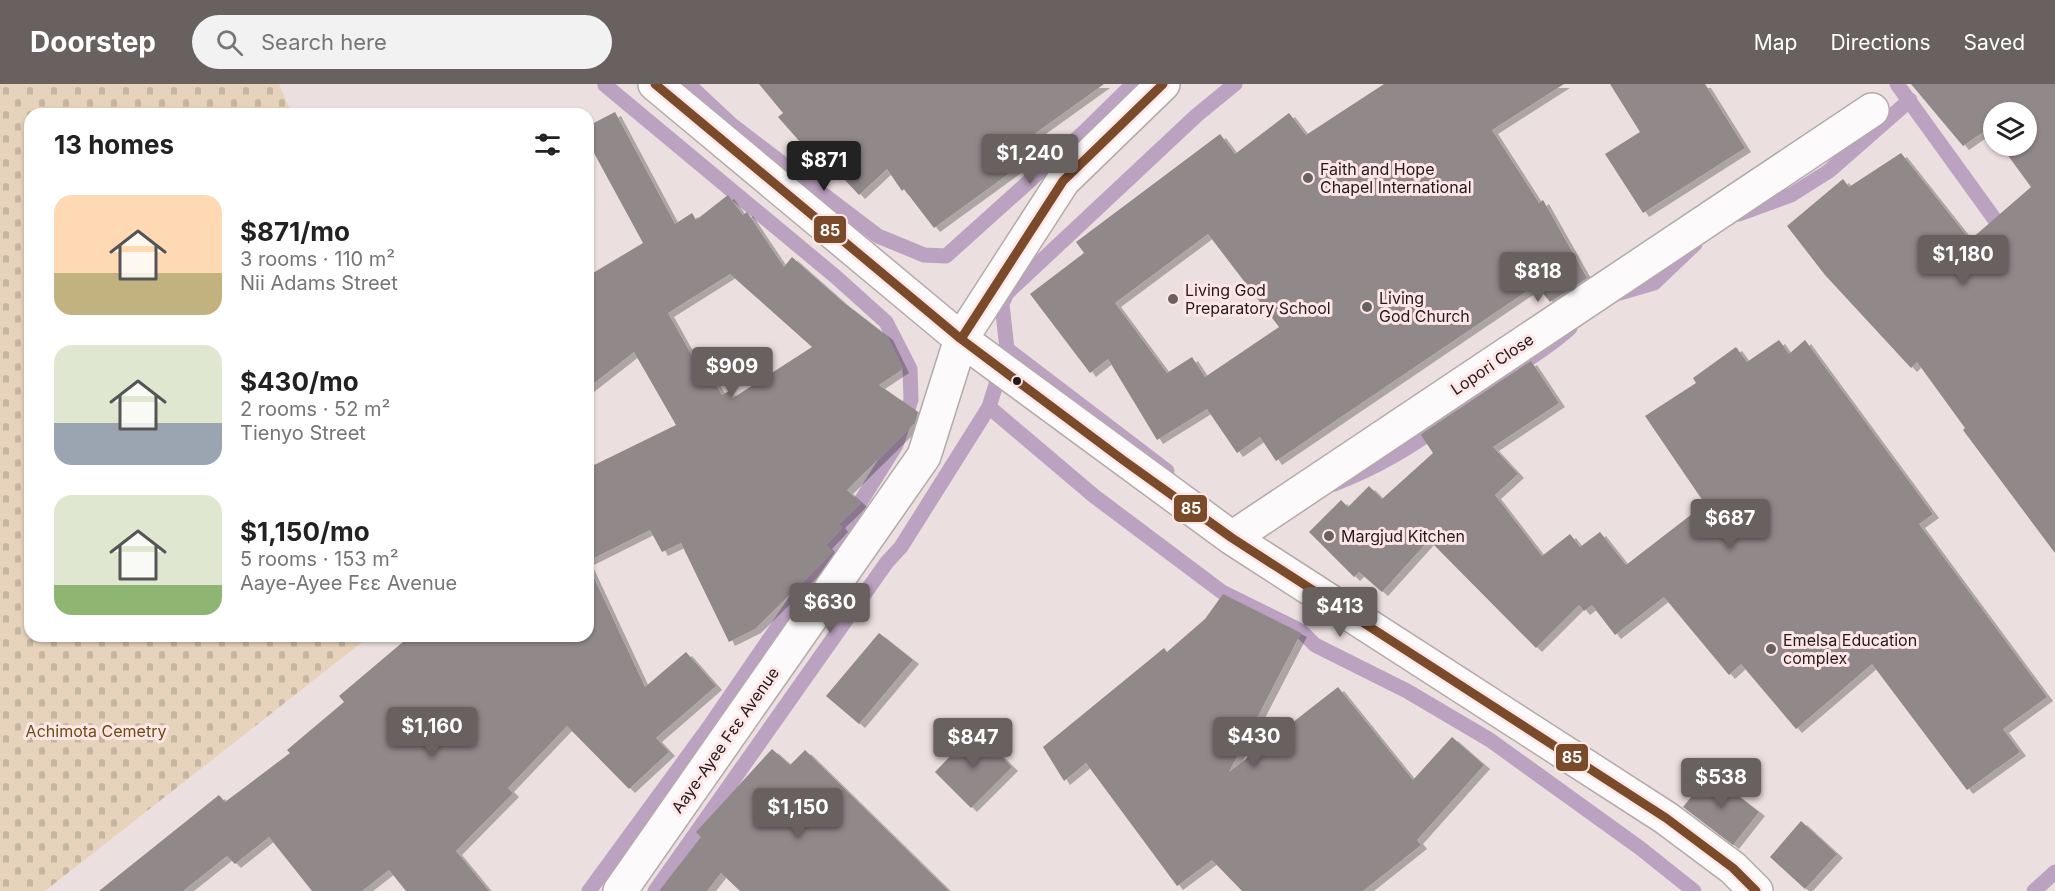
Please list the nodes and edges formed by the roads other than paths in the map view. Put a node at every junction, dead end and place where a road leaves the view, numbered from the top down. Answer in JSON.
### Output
{"nodes":[{"id":1,"x":655,"y":84,"type":"edge"},
{"id":2,"x":1163,"y":84,"type":"edge"},
{"id":3,"x":1872,"y":110,"type":"dead end"},
{"id":4,"x":961,"y":339,"type":"junction"},
{"id":5,"x":1232,"y":538,"type":"junction"},
{"id":6,"x":620,"y":891,"type":"edge"},
{"id":7,"x":1756,"y":891,"type":"edge"}],
"edges":[{"from":1,"to":4,"type":"street"},
{"from":2,"to":4,"type":"street","name":"Aaye-Ayee Fɛɛ Avenue"},
{"from":3,"to":5,"type":"street","name":"Lopori Close"},
{"from":4,"to":5,"type":"street"},
{"from":4,"to":6,"type":"street","name":"Aaye-Ayee Fɛɛ Avenue"},
{"from":5,"to":7,"type":"street"}]}
